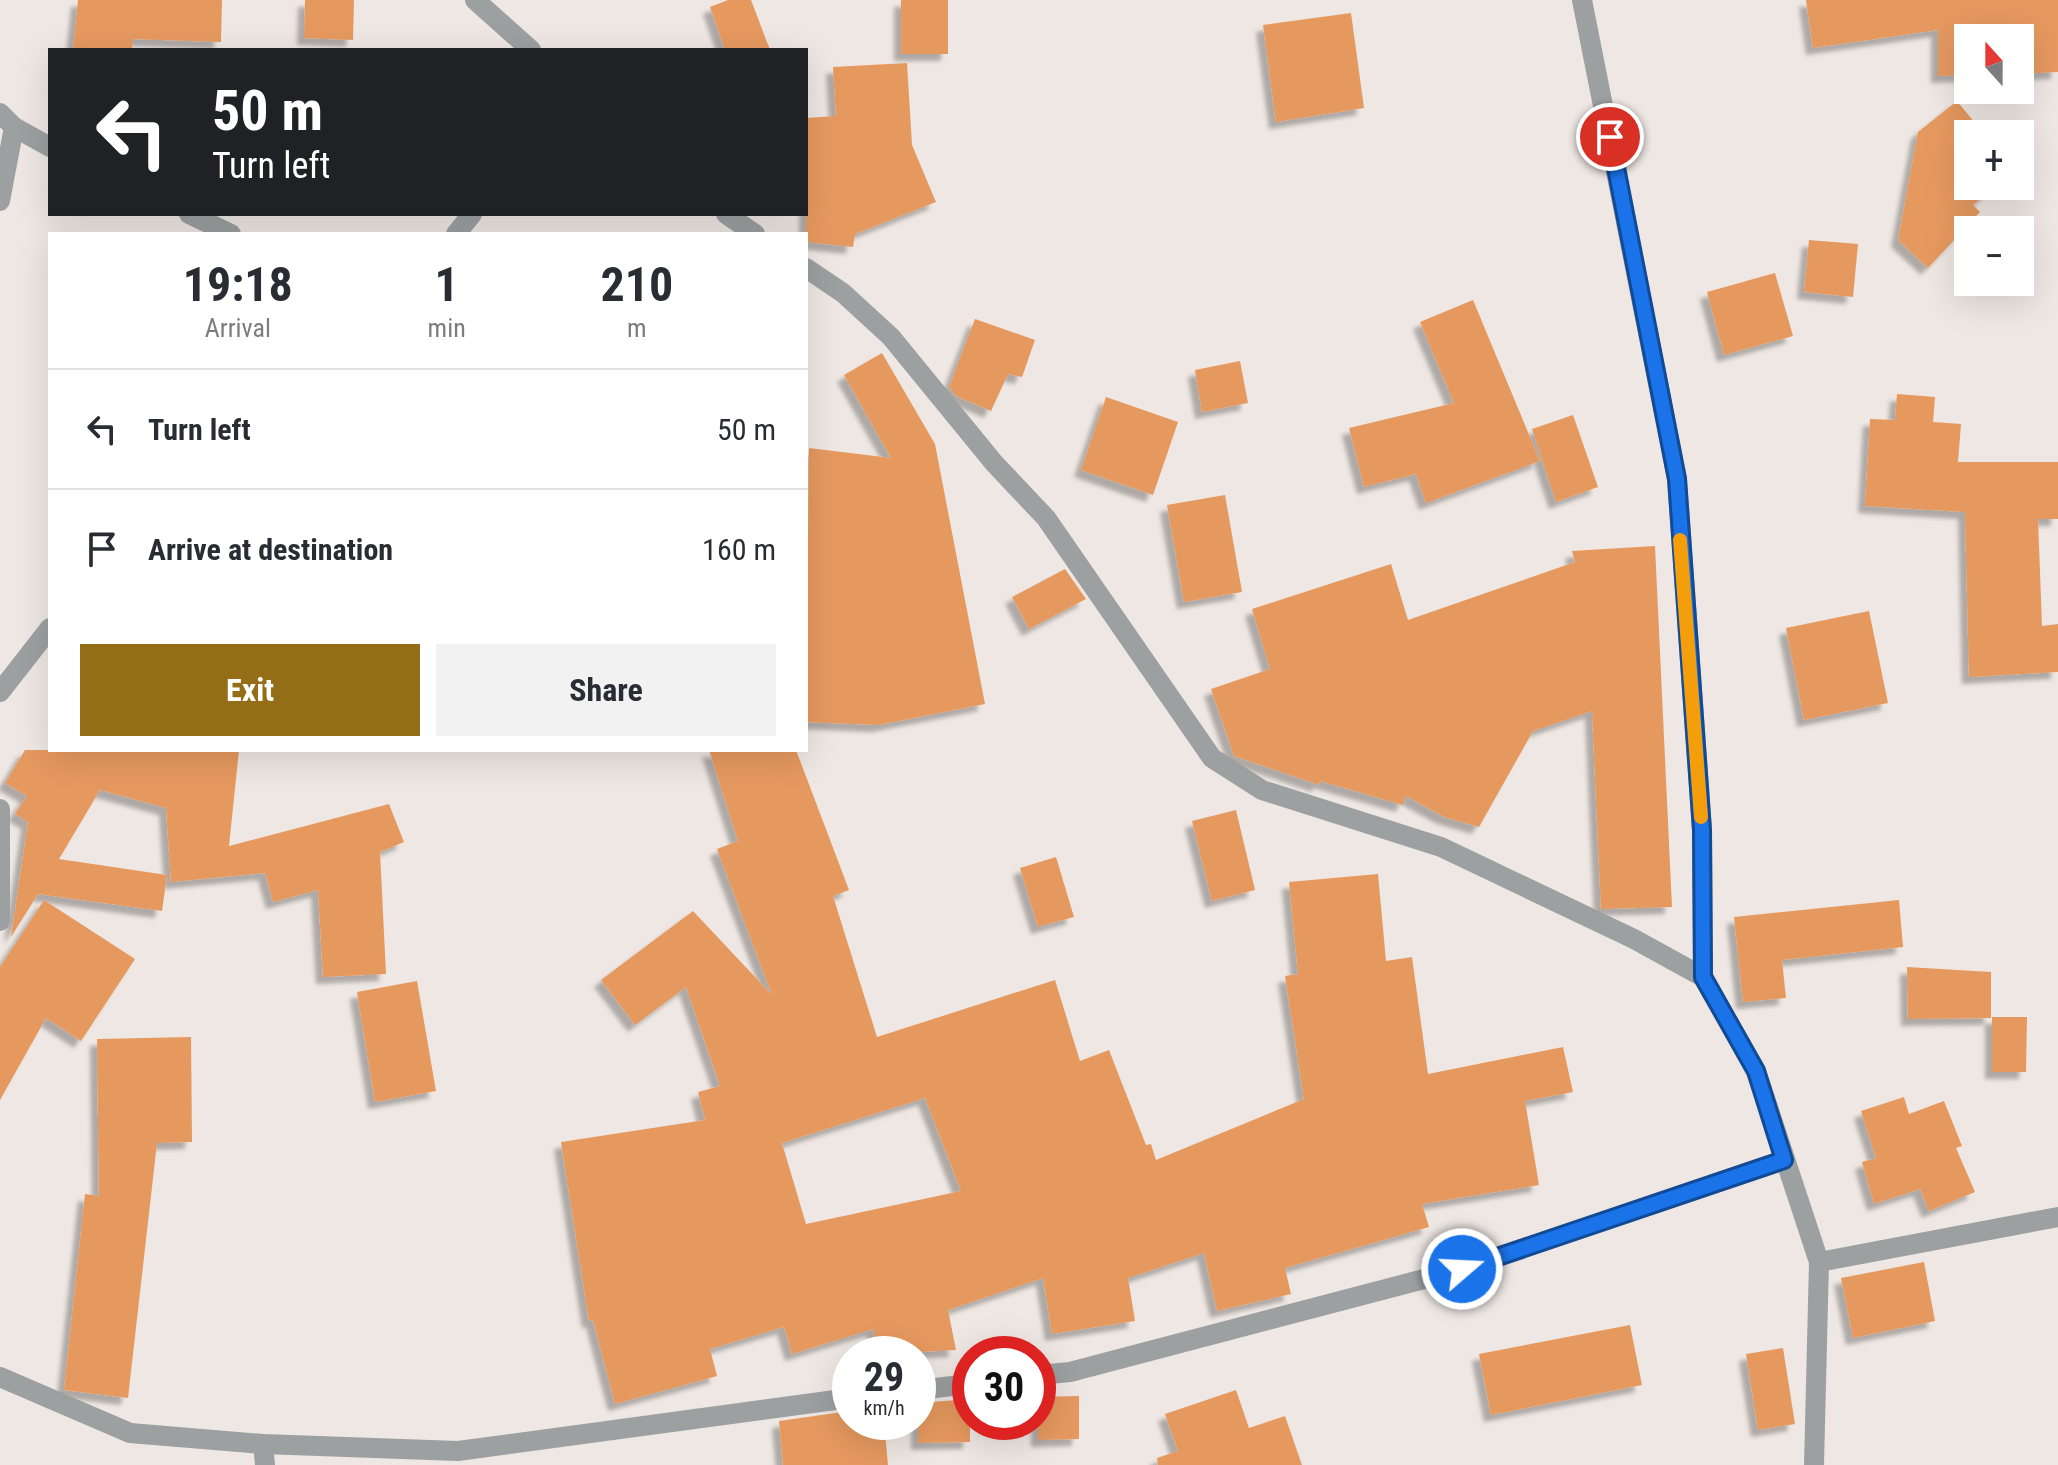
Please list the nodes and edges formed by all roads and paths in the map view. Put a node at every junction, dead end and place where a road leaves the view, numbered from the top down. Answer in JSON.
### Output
{"nodes":[{"id":1,"x":475,"y":0,"type":"edge"},
{"id":2,"x":1582,"y":0,"type":"edge"},
{"id":3,"x":529,"y":48,"type":"edge"},
{"id":4,"x":7,"y":120,"type":"edge"},
{"id":5,"x":48,"y":146,"type":"edge"},
{"id":6,"x":0,"y":201,"type":"edge"},
{"id":7,"x":193,"y":216,"type":"edge"},
{"id":8,"x":470,"y":216,"type":"edge"},
{"id":9,"x":729,"y":216,"type":"edge"},
{"id":10,"x":227,"y":232,"type":"edge"},
{"id":11,"x":458,"y":232,"type":"edge"},
{"id":12,"x":752,"y":232,"type":"edge"},
{"id":13,"x":808,"y":269,"type":"edge"},
{"id":14,"x":48,"y":631,"type":"edge"},
{"id":15,"x":0,"y":692,"type":"edge"},
{"id":16,"x":0,"y":809,"type":"edge"},
{"id":17,"x":0,"y":921,"type":"edge"},
{"id":18,"x":1703,"y":977,"type":"junction"},
{"id":19,"x":1784,"y":1160,"type":"junction"},
{"id":20,"x":2058,"y":1217,"type":"edge"},
{"id":21,"x":1819,"y":1262,"type":"junction"},
{"id":22,"x":1056,"y":1373,"type":"edge"},
{"id":23,"x":0,"y":1377,"type":"edge"},
{"id":24,"x":832,"y":1401,"type":"edge"},
{"id":25,"x":264,"y":1455,"type":"edge"},
{"id":26,"x":457,"y":1458,"type":"edge"},
{"id":27,"x":1814,"y":1465,"type":"edge"}],
"edges":[{"from":1,"to":3,"type":"street"},
{"from":2,"to":18,"type":"street"},
{"from":4,"to":5,"type":"street"},
{"from":4,"to":6,"type":"street"},
{"from":7,"to":10,"type":"street"},
{"from":8,"to":11,"type":"street"},
{"from":9,"to":12,"type":"street"},
{"from":13,"to":18,"type":"street"},
{"from":14,"to":15,"type":"street"},
{"from":16,"to":17,"type":"street"},
{"from":18,"to":19,"type":"street"},
{"from":19,"to":21,"type":"street"},
{"from":19,"to":22,"type":"street"},
{"from":20,"to":21,"type":"street"},
{"from":21,"to":27,"type":"street"},
{"from":23,"to":25,"type":"street"},
{"from":24,"to":26,"type":"street"},
{"from":25,"to":26,"type":"street"}]}
